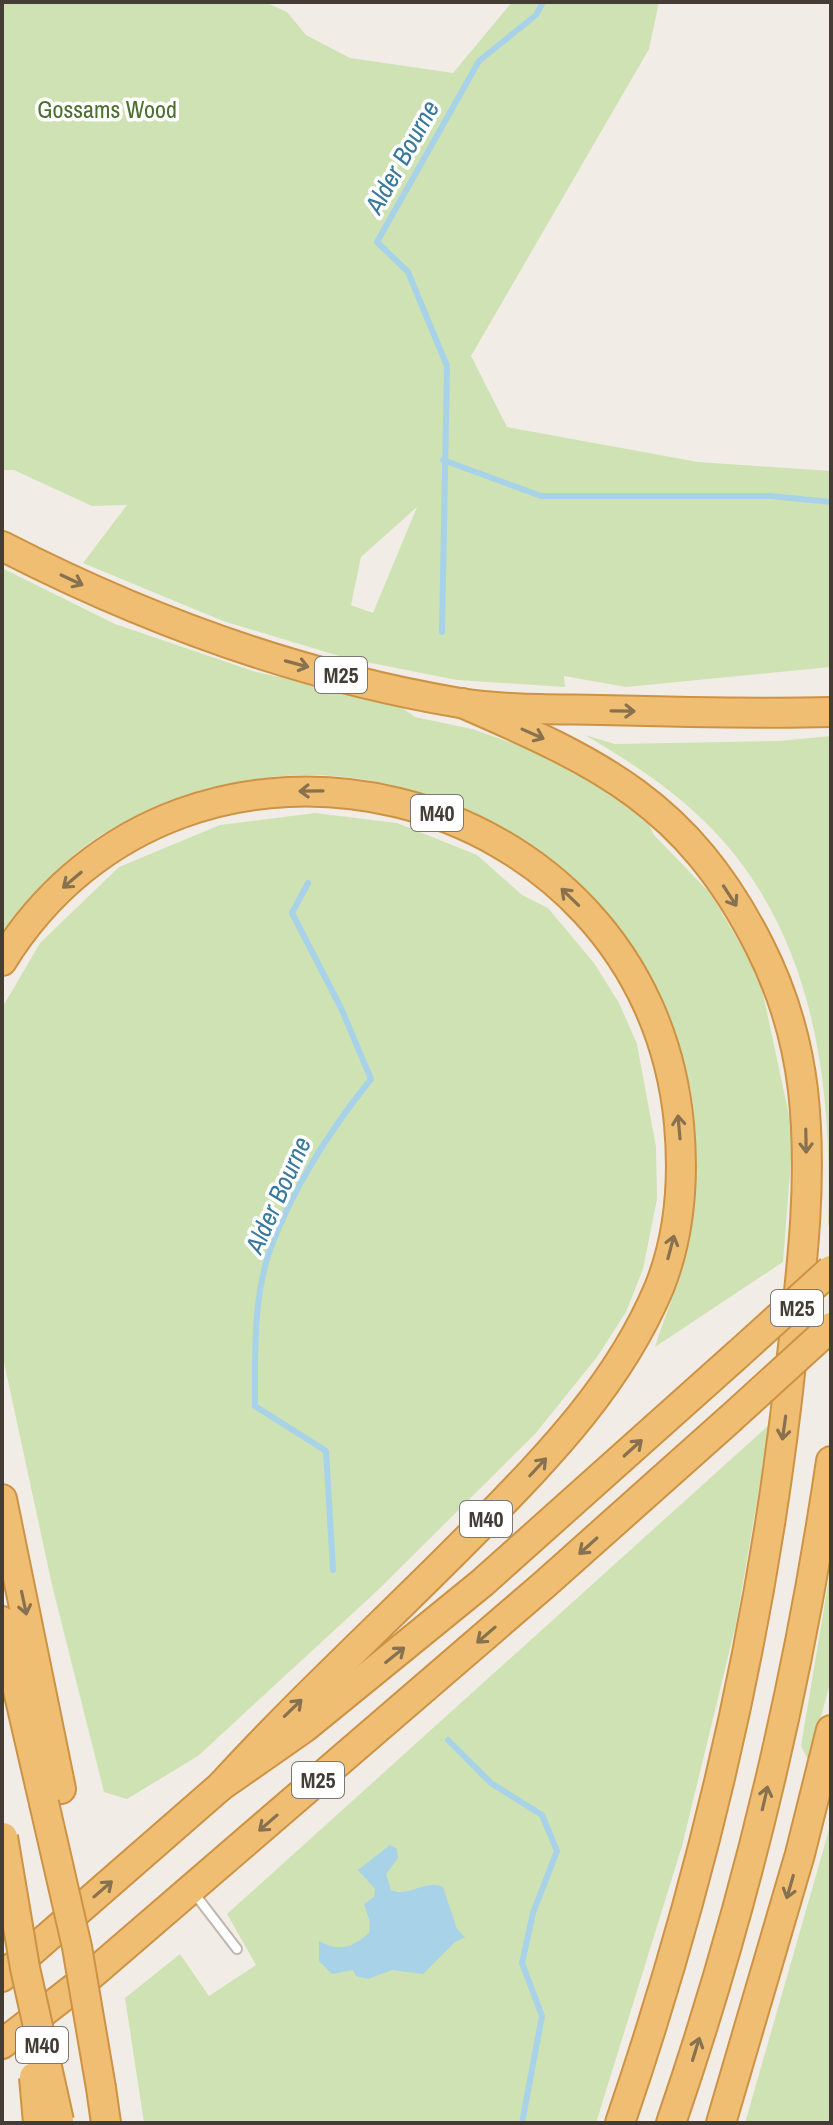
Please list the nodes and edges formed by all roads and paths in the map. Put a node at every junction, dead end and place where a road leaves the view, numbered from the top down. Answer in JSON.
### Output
{"nodes":[{"id":1,"x":2,"y":546,"type":"edge"},
{"id":2,"x":462,"y":703,"type":"junction"},
{"id":3,"x":831,"y":712,"type":"edge"},
{"id":4,"x":2,"y":961,"type":"edge"},
{"id":5,"x":831,"y":1270,"type":"edge"},
{"id":6,"x":831,"y":1327,"type":"edge"},
{"id":7,"x":831,"y":1461,"type":"edge"},
{"id":8,"x":2,"y":1499,"type":"edge"},
{"id":9,"x":2,"y":1621,"type":"edge"},
{"id":10,"x":831,"y":1730,"type":"edge"},
{"id":11,"x":221,"y":1786,"type":"junction"},
{"id":12,"x":52,"y":1796,"type":"junction"},
{"id":13,"x":2,"y":1835,"type":"edge"},
{"id":14,"x":191,"y":1889,"type":"junction"},
{"id":15,"x":237,"y":1949,"type":"dead end"},
{"id":16,"x":13,"y":1972,"type":"edge"},
{"id":17,"x":2,"y":2044,"type":"edge"},
{"id":18,"x":52,"y":2122,"type":"edge"},
{"id":19,"x":106,"y":2123,"type":"edge"},
{"id":20,"x":620,"y":2123,"type":"edge"},
{"id":21,"x":671,"y":2123,"type":"edge"},
{"id":22,"x":721,"y":2123,"type":"edge"}],
"edges":[{"from":1,"to":2,"type":"highway","number":"M25","one_way":true},
{"from":2,"to":3,"type":"highway","number":"M25","one_way":true},
{"from":2,"to":20,"type":"highway","number":"M25","one_way":true},
{"from":11,"to":4,"type":"highway","number":"M40","one_way":true},
{"from":11,"to":5,"type":"highway","number":"M25","one_way":true,"bridge":true},
{"from":6,"to":14,"type":"highway","number":"M25","one_way":true,"bridge":true},
{"from":21,"to":7,"type":"highway","one_way":true},
{"from":8,"to":12,"type":"highway","number":"M40","one_way":true},
{"from":9,"to":12,"type":"highway","number":"M40"},
{"from":10,"to":22,"type":"highway","one_way":true},
{"from":16,"to":11,"type":"highway","number":"M25","one_way":true},
{"from":12,"to":19,"type":"highway","number":"M40","bridge":true},
{"from":13,"to":16,"type":"highway","number":"M40","bridge":true},
{"from":14,"to":15,"type":"lane"},
{"from":14,"to":17,"type":"highway","number":"M25"},
{"from":16,"to":18,"type":"highway","number":"M40","bridge":true}]}
